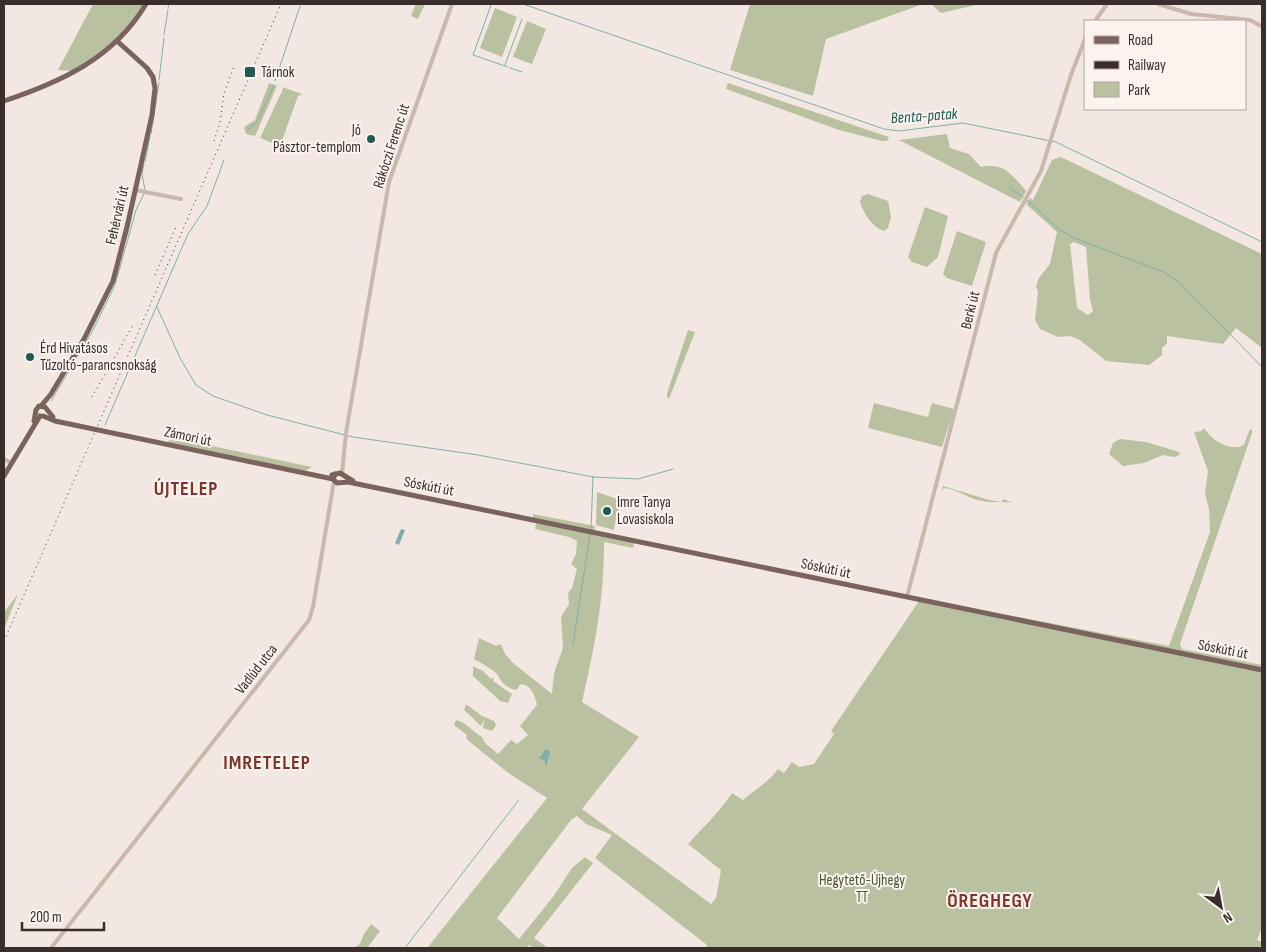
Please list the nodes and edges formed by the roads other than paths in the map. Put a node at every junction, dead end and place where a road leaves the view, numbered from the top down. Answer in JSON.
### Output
{"nodes":[{"id":1,"x":146,"y":4,"type":"edge"},
{"id":2,"x":452,"y":4,"type":"edge"},
{"id":3,"x":1107,"y":4,"type":"edge"},
{"id":4,"x":1158,"y":4,"type":"edge"},
{"id":5,"x":1095,"y":20,"type":"edge"},
{"id":6,"x":1262,"y":26,"type":"edge"},
{"id":7,"x":127,"y":30,"type":"junction"},
{"id":8,"x":117,"y":41,"type":"junction"},
{"id":9,"x":1084,"y":42,"type":"edge"},
{"id":10,"x":108,"y":49,"type":"junction"},
{"id":11,"x":127,"y":50,"type":"junction"},
{"id":12,"x":4,"y":101,"type":"edge"},
{"id":13,"x":135,"y":190,"type":"junction"},
{"id":14,"x":181,"y":199,"type":"dead end"},
{"id":15,"x":42,"y":412,"type":"junction"},
{"id":16,"x":346,"y":435,"type":"joint"},
{"id":17,"x":4,"y":459,"type":"edge"},
{"id":18,"x":11,"y":463,"type":"junction"},
{"id":19,"x":4,"y":476,"type":"edge"},
{"id":20,"x":338,"y":478,"type":"junction"},
{"id":21,"x":907,"y":597,"type":"junction"},
{"id":22,"x":1262,"y":670,"type":"edge"},
{"id":23,"x":51,"y":948,"type":"edge"}],
"edges":[{"from":1,"to":7,"type":"main road"},
{"from":2,"to":16,"type":"street","name":"Rákóczi Ferenc út"},
{"from":3,"to":5,"type":"street"},
{"from":4,"to":6,"type":"street"},
{"from":7,"to":8,"type":"main road"},
{"from":7,"to":11,"type":"main road"},
{"from":8,"to":10,"type":"main road"},
{"from":8,"to":11,"type":"main road","name":"Fehérvári út"},
{"from":9,"to":21,"type":"street","name":"Berki út"},
{"from":10,"to":11,"type":"main road"},
{"from":10,"to":12,"type":"main road"},
{"from":11,"to":13,"type":"main road","name":"Fehérvári út"},
{"from":13,"to":14,"type":"street"},
{"from":13,"to":15,"type":"main road","name":"Fehérvári út"},
{"from":15,"to":18,"type":"main road","name":"Fehérvári út"},
{"from":15,"to":20,"type":"main road","name":"Zámori út"},
{"from":16,"to":20,"type":"street","name":"Vadlúd utca"},
{"from":17,"to":18,"type":"street"},
{"from":18,"to":19,"type":"main road","name":"Fehérvári út"},
{"from":20,"to":21,"type":"main road","name":"Sóskúti út"},
{"from":20,"to":23,"type":"street","name":"Vadlúd utca"},
{"from":21,"to":22,"type":"main road","name":"Sóskúti út"}]}
